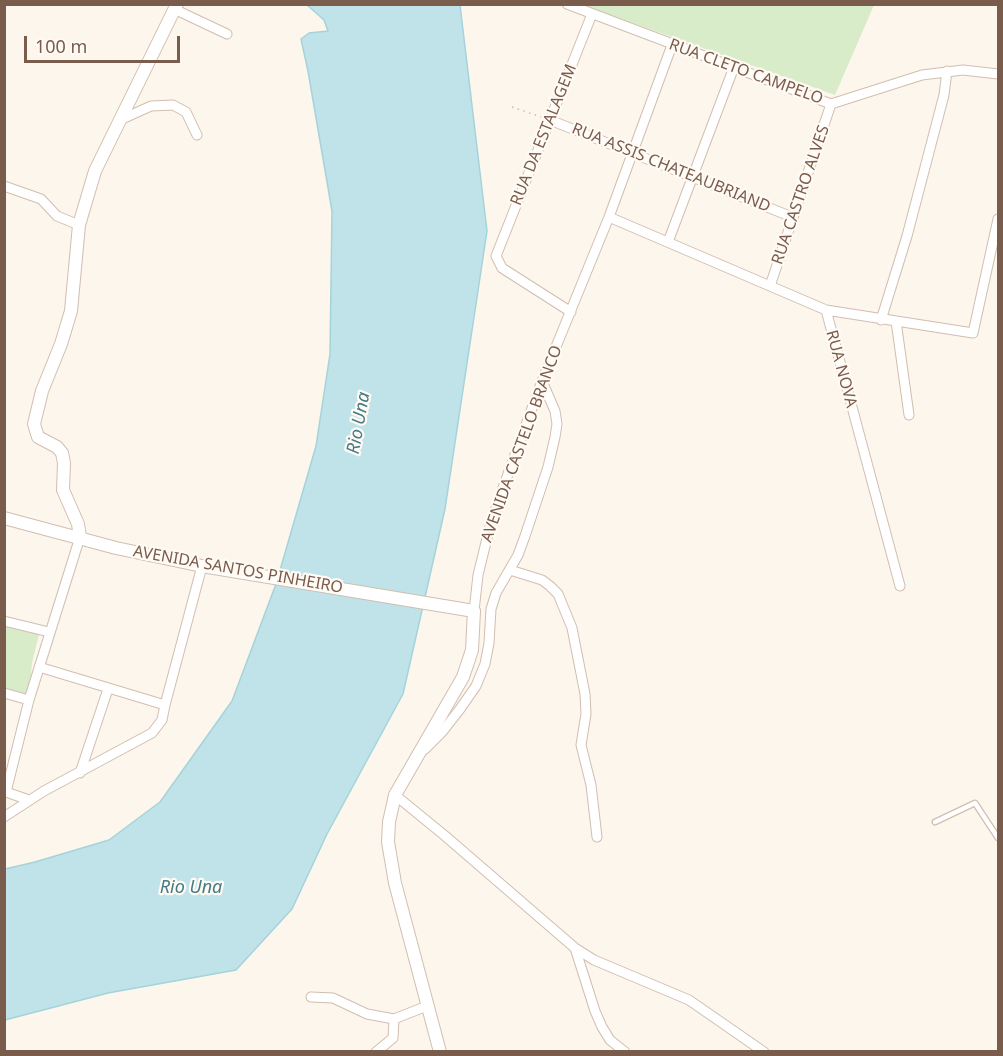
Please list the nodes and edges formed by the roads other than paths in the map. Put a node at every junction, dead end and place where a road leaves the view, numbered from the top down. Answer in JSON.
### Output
{"nodes":[{"id":1,"x":567,"y":4,"type":"edge"},
{"id":2,"x":176,"y":7,"type":"edge"},
{"id":3,"x":592,"y":14,"type":"junction"},
{"id":4,"x":227,"y":34,"type":"dead end"},
{"id":5,"x":672,"y":45,"type":"junction"},
{"id":6,"x":734,"y":67,"type":"junction"},
{"id":7,"x":947,"y":71,"type":"junction"},
{"id":8,"x":999,"y":74,"type":"edge"},
{"id":9,"x":831,"y":104,"type":"junction"},
{"id":10,"x":120,"y":120,"type":"junction"},
{"id":11,"x":550,"y":120,"type":"junction"},
{"id":12,"x":197,"y":135,"type":"dead end"},
{"id":13,"x":632,"y":153,"type":"junction"},
{"id":14,"x":692,"y":177,"type":"junction"},
{"id":15,"x":4,"y":186,"type":"edge"},
{"id":16,"x":609,"y":217,"type":"junction"},
{"id":17,"x":792,"y":217,"type":"junction"},
{"id":18,"x":999,"y":219,"type":"edge"},
{"id":19,"x":79,"y":225,"type":"junction"},
{"id":20,"x":668,"y":242,"type":"junction"},
{"id":21,"x":770,"y":286,"type":"junction"},
{"id":22,"x":826,"y":310,"type":"junction"},
{"id":23,"x":571,"y":312,"type":"junction"},
{"id":24,"x":881,"y":320,"type":"junction"},
{"id":25,"x":896,"y":321,"type":"junction"},
{"id":26,"x":542,"y":381,"type":"junction"},
{"id":27,"x":909,"y":415,"type":"dead end"},
{"id":28,"x":4,"y":518,"type":"edge"},
{"id":29,"x":80,"y":537,"type":"junction"},
{"id":30,"x":202,"y":566,"type":"junction"},
{"id":31,"x":510,"y":570,"type":"junction"},
{"id":32,"x":900,"y":586,"type":"dead end"},
{"id":33,"x":474,"y":611,"type":"junction"},
{"id":34,"x":4,"y":621,"type":"edge"},
{"id":35,"x":49,"y":632,"type":"junction"},
{"id":36,"x":39,"y":667,"type":"junction"},
{"id":37,"x":108,"y":689,"type":"junction"},
{"id":38,"x":4,"y":693,"type":"edge"},
{"id":39,"x":29,"y":700,"type":"junction"},
{"id":40,"x":165,"y":705,"type":"junction"},
{"id":41,"x":418,"y":754,"type":"junction"},
{"id":42,"x":80,"y":773,"type":"junction"},
{"id":43,"x":5,"y":792,"type":"edge"},
{"id":44,"x":395,"y":795,"type":"junction"},
{"id":45,"x":29,"y":800,"type":"junction"},
{"id":46,"x":4,"y":817,"type":"edge"},
{"id":47,"x":935,"y":822,"type":"dead end"},
{"id":48,"x":597,"y":837,"type":"dead end"},
{"id":49,"x":999,"y":838,"type":"edge"},
{"id":50,"x":575,"y":948,"type":"junction"},
{"id":51,"x":311,"y":997,"type":"dead end"},
{"id":52,"x":427,"y":1006,"type":"junction"},
{"id":53,"x":394,"y":1018,"type":"junction"},
{"id":54,"x":376,"y":1052,"type":"edge"},
{"id":55,"x":440,"y":1052,"type":"edge"},
{"id":56,"x":625,"y":1052,"type":"edge"},
{"id":57,"x":764,"y":1052,"type":"edge"}],
"edges":[{"from":1,"to":3,"type":"street","name":"RUA CLETO CAMPELO"},
{"from":2,"to":4,"type":"street"},
{"from":2,"to":10,"type":"street"},
{"from":3,"to":5,"type":"street","name":"RUA CLETO CAMPELO"},
{"from":3,"to":11,"type":"street","name":"RUA DA ESTALAGEM"},
{"from":5,"to":6,"type":"street","name":"RUA CLETO CAMPELO"},
{"from":5,"to":13,"type":"street","name":"AVENIDA CASTELO BRANCO"},
{"from":6,"to":9,"type":"street","name":"RUA CLETO CAMPELO"},
{"from":6,"to":14,"type":"street"},
{"from":7,"to":8,"type":"street","name":"RUA CLETO CAMPELO"},
{"from":7,"to":9,"type":"street","name":"RUA CLETO CAMPELO"},
{"from":7,"to":24,"type":"street"},
{"from":9,"to":17,"type":"street","name":"RUA CASTRO ALVES"},
{"from":10,"to":12,"type":"street"},
{"from":10,"to":19,"type":"street"},
{"from":11,"to":13,"type":"street","name":"RUA ASSIS CHATEAUBRIAND"},
{"from":11,"to":23,"type":"street","name":"RUA DA ESTALAGEM"},
{"from":13,"to":14,"type":"street","name":"RUA ASSIS CHATEAUBRIAND"},
{"from":13,"to":16,"type":"street","name":"AVENIDA CASTELO BRANCO"},
{"from":14,"to":17,"type":"street","name":"RUA ASSIS CHATEAUBRIAND"},
{"from":14,"to":20,"type":"street"},
{"from":15,"to":19,"type":"street"},
{"from":16,"to":20,"type":"street","name":"RUA NOVA"},
{"from":16,"to":23,"type":"street","name":"AVENIDA CASTELO BRANCO"},
{"from":17,"to":21,"type":"street","name":"RUA CASTRO ALVES"},
{"from":18,"to":25,"type":"street"},
{"from":19,"to":29,"type":"street"},
{"from":20,"to":21,"type":"street","name":"RUA NOVA"},
{"from":21,"to":22,"type":"street","name":"RUA NOVA"},
{"from":22,"to":24,"type":"street"},
{"from":22,"to":32,"type":"street","name":"RUA NOVA"},
{"from":23,"to":26,"type":"street","name":"AVENIDA CASTELO BRANCO"},
{"from":24,"to":25,"type":"street"},
{"from":25,"to":27,"type":"street"},
{"from":26,"to":31,"type":"street","name":"AVENIDA CASTELO BRANCO"},
{"from":26,"to":33,"type":"street","name":"AVENIDA CASTELO BRANCO"},
{"from":28,"to":29,"type":"street","name":"AVENIDA SANTOS PINHEIRO"},
{"from":29,"to":30,"type":"street","name":"AVENIDA SANTOS PINHEIRO"},
{"from":29,"to":35,"type":"street"},
{"from":30,"to":33,"type":"street","name":"AVENIDA SANTOS PINHEIRO"},
{"from":30,"to":40,"type":"street"},
{"from":31,"to":41,"type":"street","name":"AVENIDA CASTELO BRANCO"},
{"from":31,"to":48,"type":"street"},
{"from":33,"to":41,"type":"street","name":"AVENIDA CASTELO BRANCO"},
{"from":34,"to":35,"type":"street"},
{"from":35,"to":36,"type":"street"},
{"from":36,"to":37,"type":"street"},
{"from":36,"to":39,"type":"street"},
{"from":37,"to":40,"type":"street"},
{"from":37,"to":42,"type":"street"},
{"from":38,"to":39,"type":"street"},
{"from":39,"to":43,"type":"street"},
{"from":40,"to":42,"type":"street"},
{"from":41,"to":44,"type":"street","name":"AVENIDA CASTELO BRANCO"},
{"from":42,"to":45,"type":"street"},
{"from":43,"to":45,"type":"street"},
{"from":44,"to":50,"type":"street"},
{"from":44,"to":52,"type":"street","name":"AVENIDA CASTELO BRANCO"},
{"from":45,"to":46,"type":"street"},
{"from":47,"to":49,"type":"lane"},
{"from":50,"to":56,"type":"street"},
{"from":50,"to":57,"type":"street"},
{"from":51,"to":53,"type":"street"},
{"from":52,"to":53,"type":"street"},
{"from":52,"to":55,"type":"street","name":"AVENIDA CASTELO BRANCO"},
{"from":53,"to":54,"type":"street"}]}
